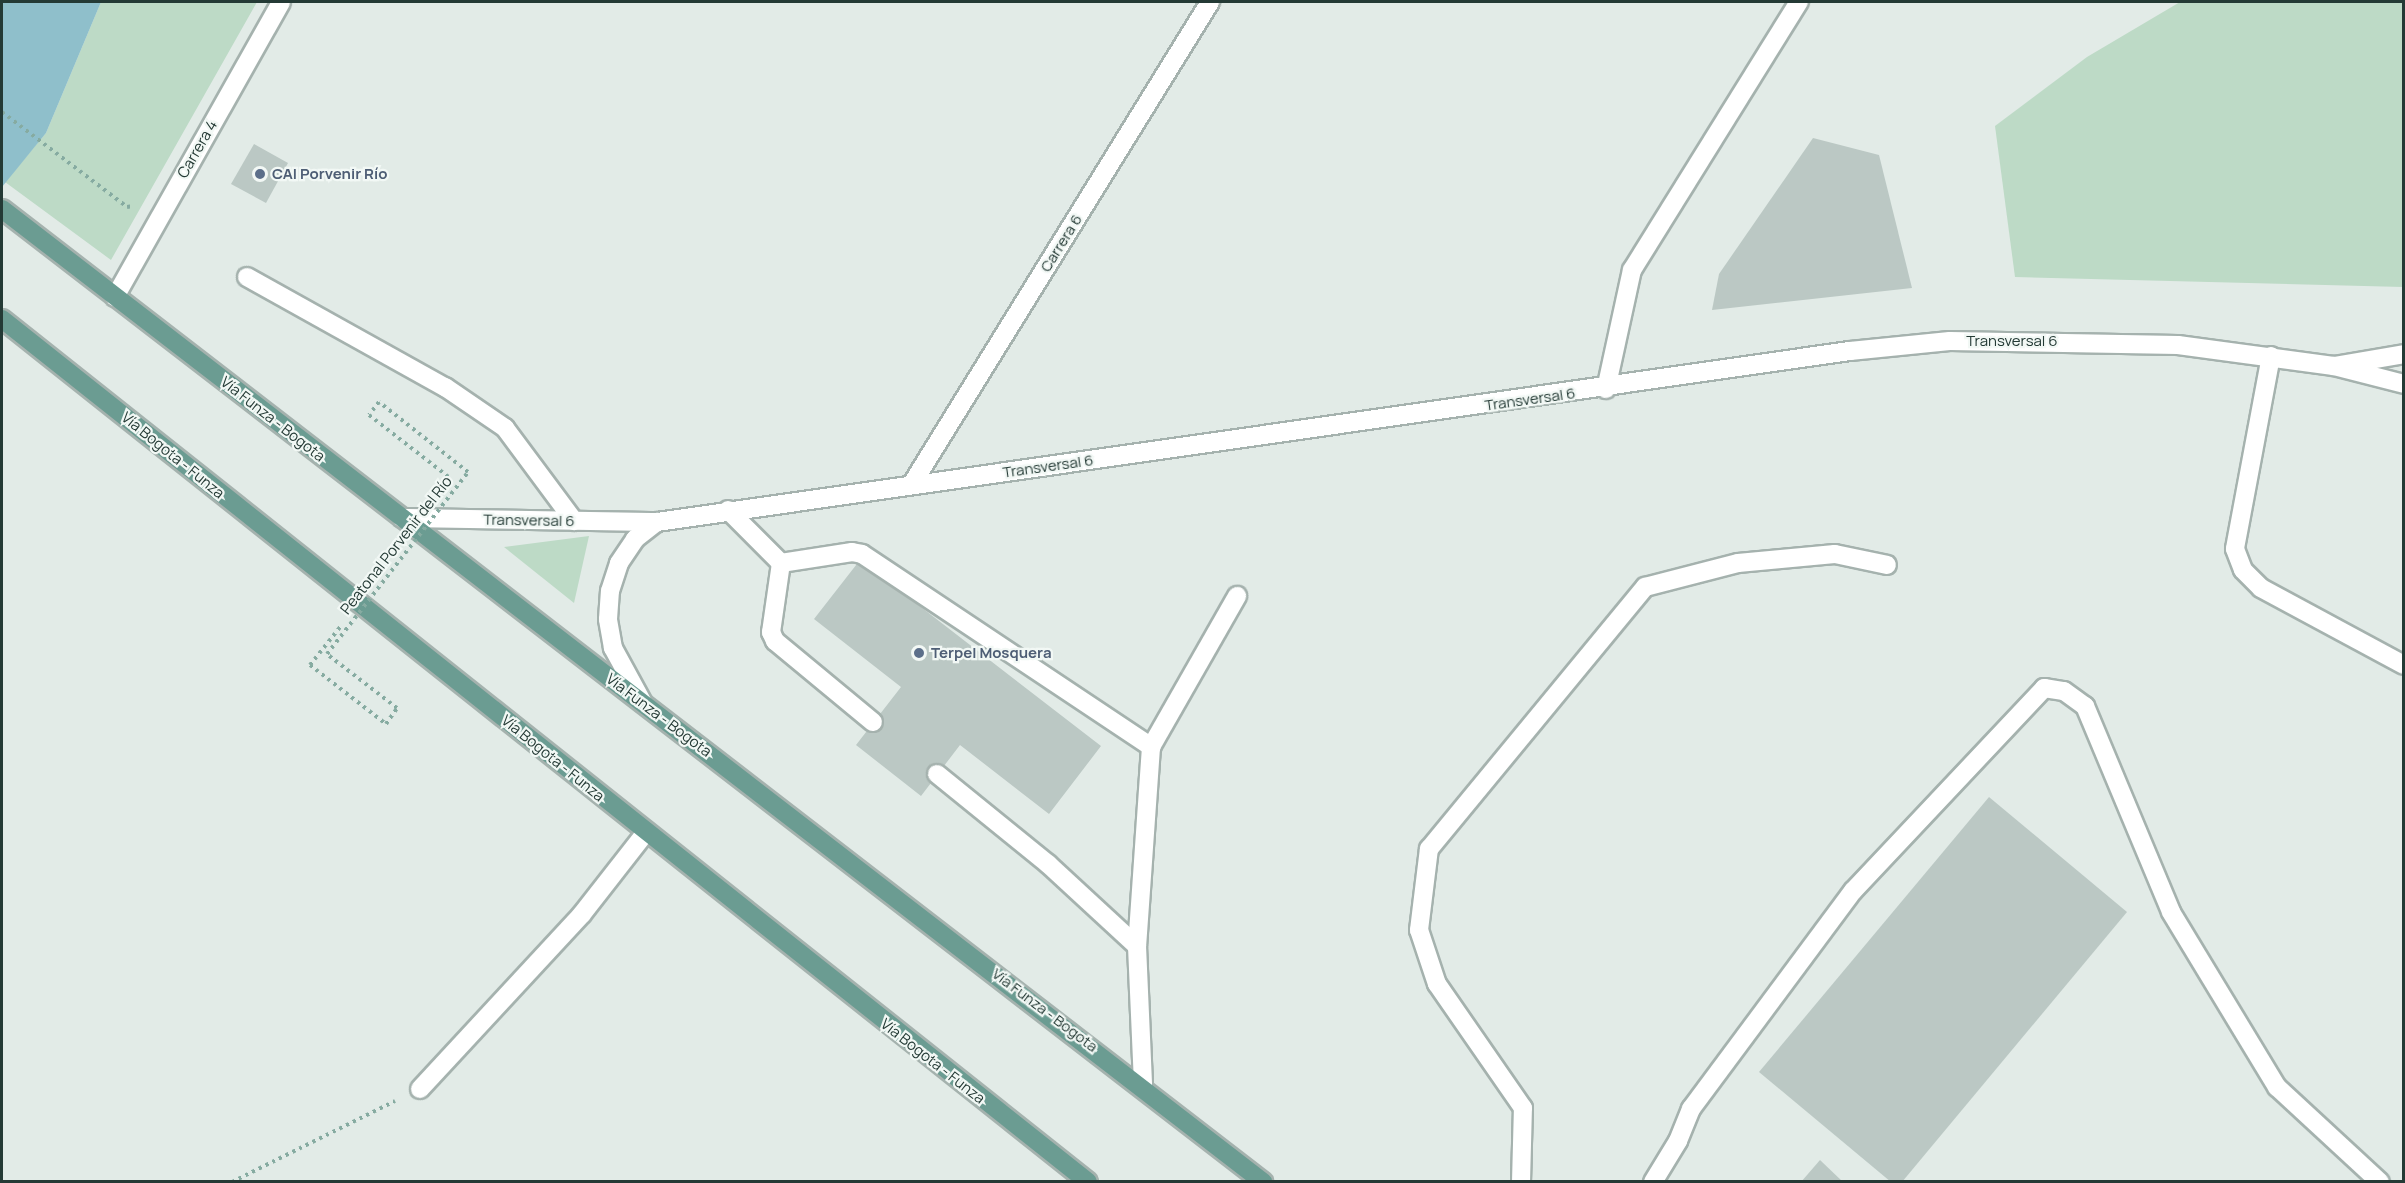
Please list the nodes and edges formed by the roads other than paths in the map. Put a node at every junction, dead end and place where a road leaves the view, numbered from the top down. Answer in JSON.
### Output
{"nodes":[{"id":1,"x":281,"y":2,"type":"edge"},
{"id":2,"x":1210,"y":2,"type":"edge"},
{"id":3,"x":1799,"y":2,"type":"edge"},
{"id":4,"x":2,"y":209,"type":"edge"},
{"id":5,"x":247,"y":277,"type":"dead end"},
{"id":6,"x":115,"y":297,"type":"junction"},
{"id":7,"x":2,"y":319,"type":"edge"},
{"id":8,"x":2403,"y":354,"type":"edge"},
{"id":9,"x":2271,"y":356,"type":"junction"},
{"id":10,"x":2334,"y":366,"type":"junction"},
{"id":11,"x":2403,"y":384,"type":"edge"},
{"id":12,"x":1606,"y":389,"type":"junction"},
{"id":13,"x":912,"y":484,"type":"junction"},
{"id":14,"x":728,"y":510,"type":"junction"},
{"id":15,"x":402,"y":518,"type":"junction"},
{"id":16,"x":574,"y":521,"type":"junction"},
{"id":17,"x":657,"y":522,"type":"junction"},
{"id":18,"x":781,"y":563,"type":"junction"},
{"id":19,"x":1887,"y":565,"type":"dead end"},
{"id":20,"x":1237,"y":596,"type":"dead end"},
{"id":21,"x":2403,"y":665,"type":"edge"},
{"id":22,"x":643,"y":703,"type":"junction"},
{"id":23,"x":873,"y":722,"type":"dead end"},
{"id":24,"x":1151,"y":747,"type":"junction"},
{"id":25,"x":937,"y":774,"type":"dead end"},
{"id":26,"x":646,"y":832,"type":"junction"},
{"id":27,"x":1137,"y":946,"type":"junction"},
{"id":28,"x":1143,"y":1085,"type":"junction"},
{"id":29,"x":420,"y":1089,"type":"road end"},
{"id":30,"x":1088,"y":1182,"type":"edge"},
{"id":31,"x":1263,"y":1182,"type":"edge"},
{"id":32,"x":1521,"y":1182,"type":"edge"},
{"id":33,"x":1653,"y":1182,"type":"edge"},
{"id":34,"x":2380,"y":1182,"type":"edge"}],
"edges":[{"from":1,"to":6,"type":"street","name":"Carrera 4"},
{"from":2,"to":13,"type":"street","name":"Carrera 6"},
{"from":3,"to":12,"type":"street"},
{"from":4,"to":6,"type":"main road","name":"Vía Funza - Bogota"},
{"from":5,"to":16,"type":"street"},
{"from":6,"to":15,"type":"main road","name":"Vía Funza - Bogota"},
{"from":7,"to":26,"type":"main road","name":"Vía Bogota - Funza"},
{"from":8,"to":10,"type":"street"},
{"from":9,"to":10,"type":"street","name":"Transversal 6"},
{"from":9,"to":12,"type":"street","name":"Transversal 6"},
{"from":9,"to":21,"type":"street"},
{"from":10,"to":11,"type":"street","name":"Transversal 6"},
{"from":12,"to":13,"type":"street","name":"Transversal 6"},
{"from":13,"to":14,"type":"street","name":"Transversal 6"},
{"from":14,"to":17,"type":"street","name":"Transversal 6"},
{"from":14,"to":18,"type":"street"},
{"from":15,"to":16,"type":"street","name":"Transversal 6"},
{"from":15,"to":22,"type":"main road","name":"Vía Funza - Bogota"},
{"from":16,"to":17,"type":"street","name":"Transversal 6"},
{"from":17,"to":22,"type":"street","name":"Transversal 6"},
{"from":18,"to":23,"type":"street"},
{"from":18,"to":24,"type":"street"},
{"from":19,"to":32,"type":"street"},
{"from":20,"to":24,"type":"street"},
{"from":22,"to":28,"type":"main road","name":"Vía Funza - Bogota"},
{"from":24,"to":27,"type":"street"},
{"from":25,"to":27,"type":"street"},
{"from":26,"to":29,"type":"street"},
{"from":26,"to":30,"type":"main road","name":"Vía Bogota - Funza"},
{"from":27,"to":28,"type":"street"},
{"from":28,"to":31,"type":"main road","name":"Vía Funza - Bogota"},
{"from":33,"to":34,"type":"street"}]}
